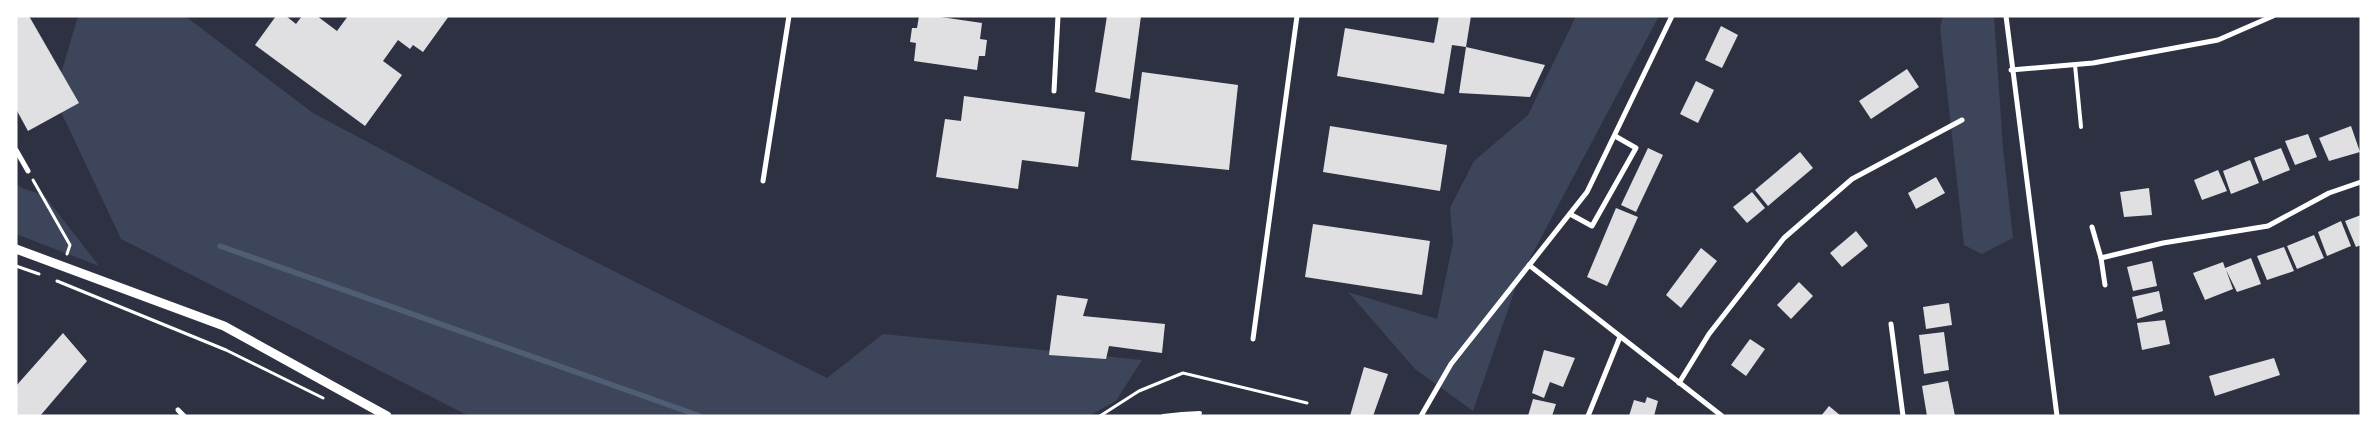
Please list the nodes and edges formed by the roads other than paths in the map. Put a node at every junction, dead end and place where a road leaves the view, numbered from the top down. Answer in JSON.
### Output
{"nodes":[{"id":1,"x":790,"y":16,"type":"edge"},
{"id":2,"x":1058,"y":16,"type":"edge"},
{"id":3,"x":1297,"y":16,"type":"edge"},
{"id":4,"x":1672,"y":16,"type":"edge"},
{"id":5,"x":2006,"y":16,"type":"edge"},
{"id":6,"x":2273,"y":16,"type":"edge"},
{"id":7,"x":2074,"y":65,"type":"junction"},
{"id":8,"x":2012,"y":70,"type":"junction"},
{"id":9,"x":1054,"y":91,"type":"dead end"},
{"id":10,"x":1962,"y":120,"type":"dead end"},
{"id":11,"x":2082,"y":127,"type":"dead end"},
{"id":12,"x":1615,"y":136,"type":"junction"},
{"id":13,"x":16,"y":150,"type":"edge"},
{"id":14,"x":28,"y":171,"type":"road end"},
{"id":15,"x":763,"y":181,"type":"dead end"},
{"id":16,"x":2361,"y":182,"type":"edge"},
{"id":17,"x":1570,"y":214,"type":"junction"},
{"id":18,"x":2092,"y":227,"type":"dead end"},
{"id":19,"x":16,"y":248,"type":"edge"},
{"id":20,"x":2101,"y":258,"type":"junction"},
{"id":21,"x":1529,"y":265,"type":"junction"},
{"id":22,"x":2105,"y":286,"type":"dead end"},
{"id":23,"x":1891,"y":324,"type":"dead end"},
{"id":24,"x":1620,"y":337,"type":"junction"},
{"id":25,"x":1253,"y":339,"type":"dead end"},
{"id":26,"x":1679,"y":383,"type":"junction"},
{"id":27,"x":178,"y":410,"type":"dead end"},
{"id":28,"x":1200,"y":413,"type":"dead end"},
{"id":29,"x":1182,"y":415,"type":"edge"},
{"id":30,"x":184,"y":416,"type":"edge"},
{"id":31,"x":387,"y":416,"type":"edge"},
{"id":32,"x":1163,"y":416,"type":"edge"},
{"id":33,"x":1420,"y":416,"type":"edge"},
{"id":34,"x":1588,"y":416,"type":"edge"},
{"id":35,"x":1722,"y":416,"type":"edge"},
{"id":36,"x":1903,"y":416,"type":"edge"},
{"id":37,"x":2057,"y":416,"type":"edge"}],
"edges":[{"from":1,"to":15,"type":"street"},
{"from":2,"to":9,"type":"street"},
{"from":3,"to":25,"type":"street"},
{"from":4,"to":12,"type":"street"},
{"from":5,"to":8,"type":"street"},
{"from":6,"to":7,"type":"street"},
{"from":7,"to":8,"type":"street"},
{"from":7,"to":11,"type":"lane"},
{"from":8,"to":37,"type":"street"},
{"from":10,"to":26,"type":"street"},
{"from":12,"to":17,"type":"street"},
{"from":12,"to":17,"type":"street"},
{"from":13,"to":14,"type":"street"},
{"from":16,"to":20,"type":"street"},
{"from":17,"to":21,"type":"street"},
{"from":18,"to":20,"type":"street"},
{"from":19,"to":31,"type":"street"},
{"from":20,"to":22,"type":"street"},
{"from":21,"to":24,"type":"street"},
{"from":21,"to":33,"type":"street"},
{"from":23,"to":36,"type":"street"},
{"from":24,"to":26,"type":"street"},
{"from":24,"to":34,"type":"street"},
{"from":26,"to":35,"type":"street"},
{"from":27,"to":30,"type":"street"},
{"from":28,"to":29,"type":"lane"},
{"from":29,"to":32,"type":"lane"}]}
